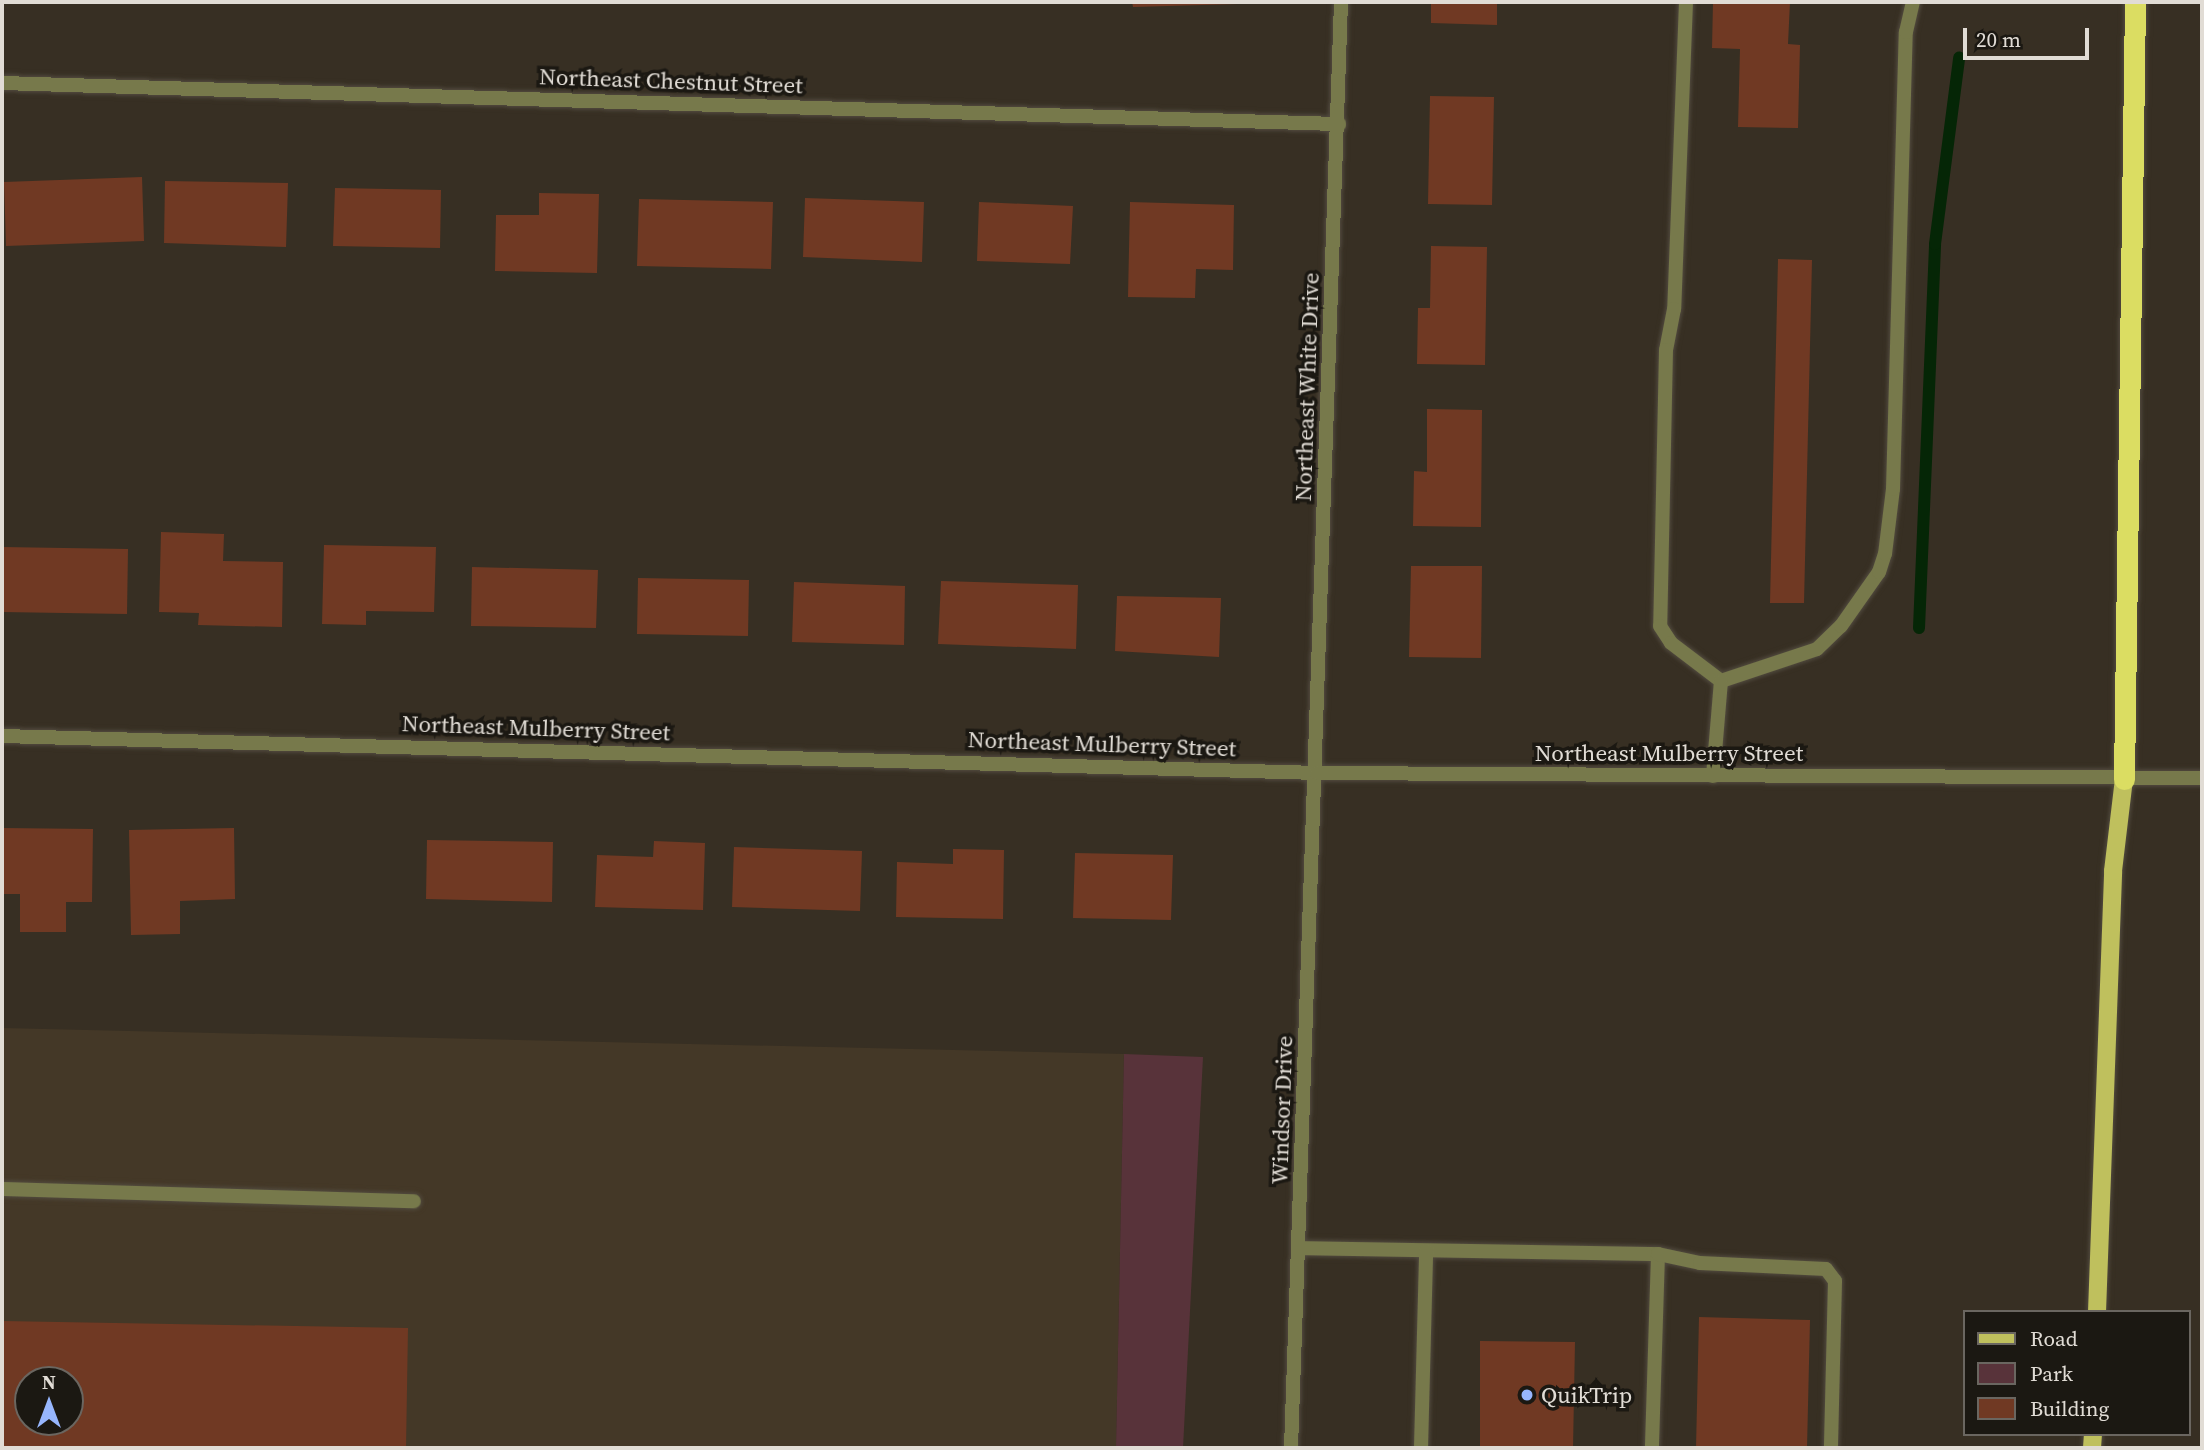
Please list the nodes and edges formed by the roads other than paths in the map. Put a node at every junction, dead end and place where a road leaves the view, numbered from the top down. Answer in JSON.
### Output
{"nodes":[{"id":1,"x":1341,"y":2,"type":"edge"},
{"id":2,"x":1686,"y":2,"type":"edge"},
{"id":3,"x":1913,"y":2,"type":"edge"},
{"id":4,"x":2135,"y":2,"type":"edge"},
{"id":5,"x":2,"y":83,"type":"edge"},
{"id":6,"x":1339,"y":124,"type":"junction"},
{"id":7,"x":1721,"y":681,"type":"junction"},
{"id":8,"x":2,"y":736,"type":"edge"},
{"id":9,"x":1317,"y":773,"type":"junction"},
{"id":10,"x":1713,"y":776,"type":"junction"},
{"id":11,"x":2202,"y":778,"type":"edge"},
{"id":12,"x":2124,"y":779,"type":"junction"},
{"id":13,"x":2,"y":1189,"type":"edge"},
{"id":14,"x":414,"y":1201,"type":"dead end"},
{"id":15,"x":1300,"y":1248,"type":"junction"},
{"id":16,"x":1426,"y":1251,"type":"junction"},
{"id":17,"x":1658,"y":1254,"type":"junction"},
{"id":18,"x":2097,"y":1310,"type":"edge"},
{"id":19,"x":1291,"y":1448,"type":"edge"},
{"id":20,"x":1421,"y":1448,"type":"edge"},
{"id":21,"x":1652,"y":1448,"type":"edge"},
{"id":22,"x":1831,"y":1448,"type":"edge"}],
"edges":[{"from":1,"to":6,"type":"street","name":"Northeast White Drive"},
{"from":2,"to":7,"type":"street"},
{"from":3,"to":7,"type":"street"},
{"from":4,"to":12,"type":"highway"},
{"from":5,"to":6,"type":"street","name":"Northeast Chestnut Street"},
{"from":6,"to":9,"type":"street","name":"Northeast White Drive"},
{"from":7,"to":10,"type":"street"},
{"from":8,"to":9,"type":"street","name":"Northeast Mulberry Street"},
{"from":9,"to":10,"type":"street","name":"Northeast Mulberry Street"},
{"from":9,"to":15,"type":"street","name":"Windsor Drive"},
{"from":10,"to":12,"type":"street","name":"Northeast Mulberry Street"},
{"from":11,"to":12,"type":"street","name":"Northeast Mulberry Street"},
{"from":12,"to":18,"type":"main road"},
{"from":13,"to":14,"type":"street"},
{"from":15,"to":16,"type":"street"},
{"from":15,"to":19,"type":"street","name":"Windsor Drive"},
{"from":16,"to":17,"type":"street"},
{"from":16,"to":20,"type":"street"},
{"from":17,"to":21,"type":"street"},
{"from":17,"to":22,"type":"street"}]}
